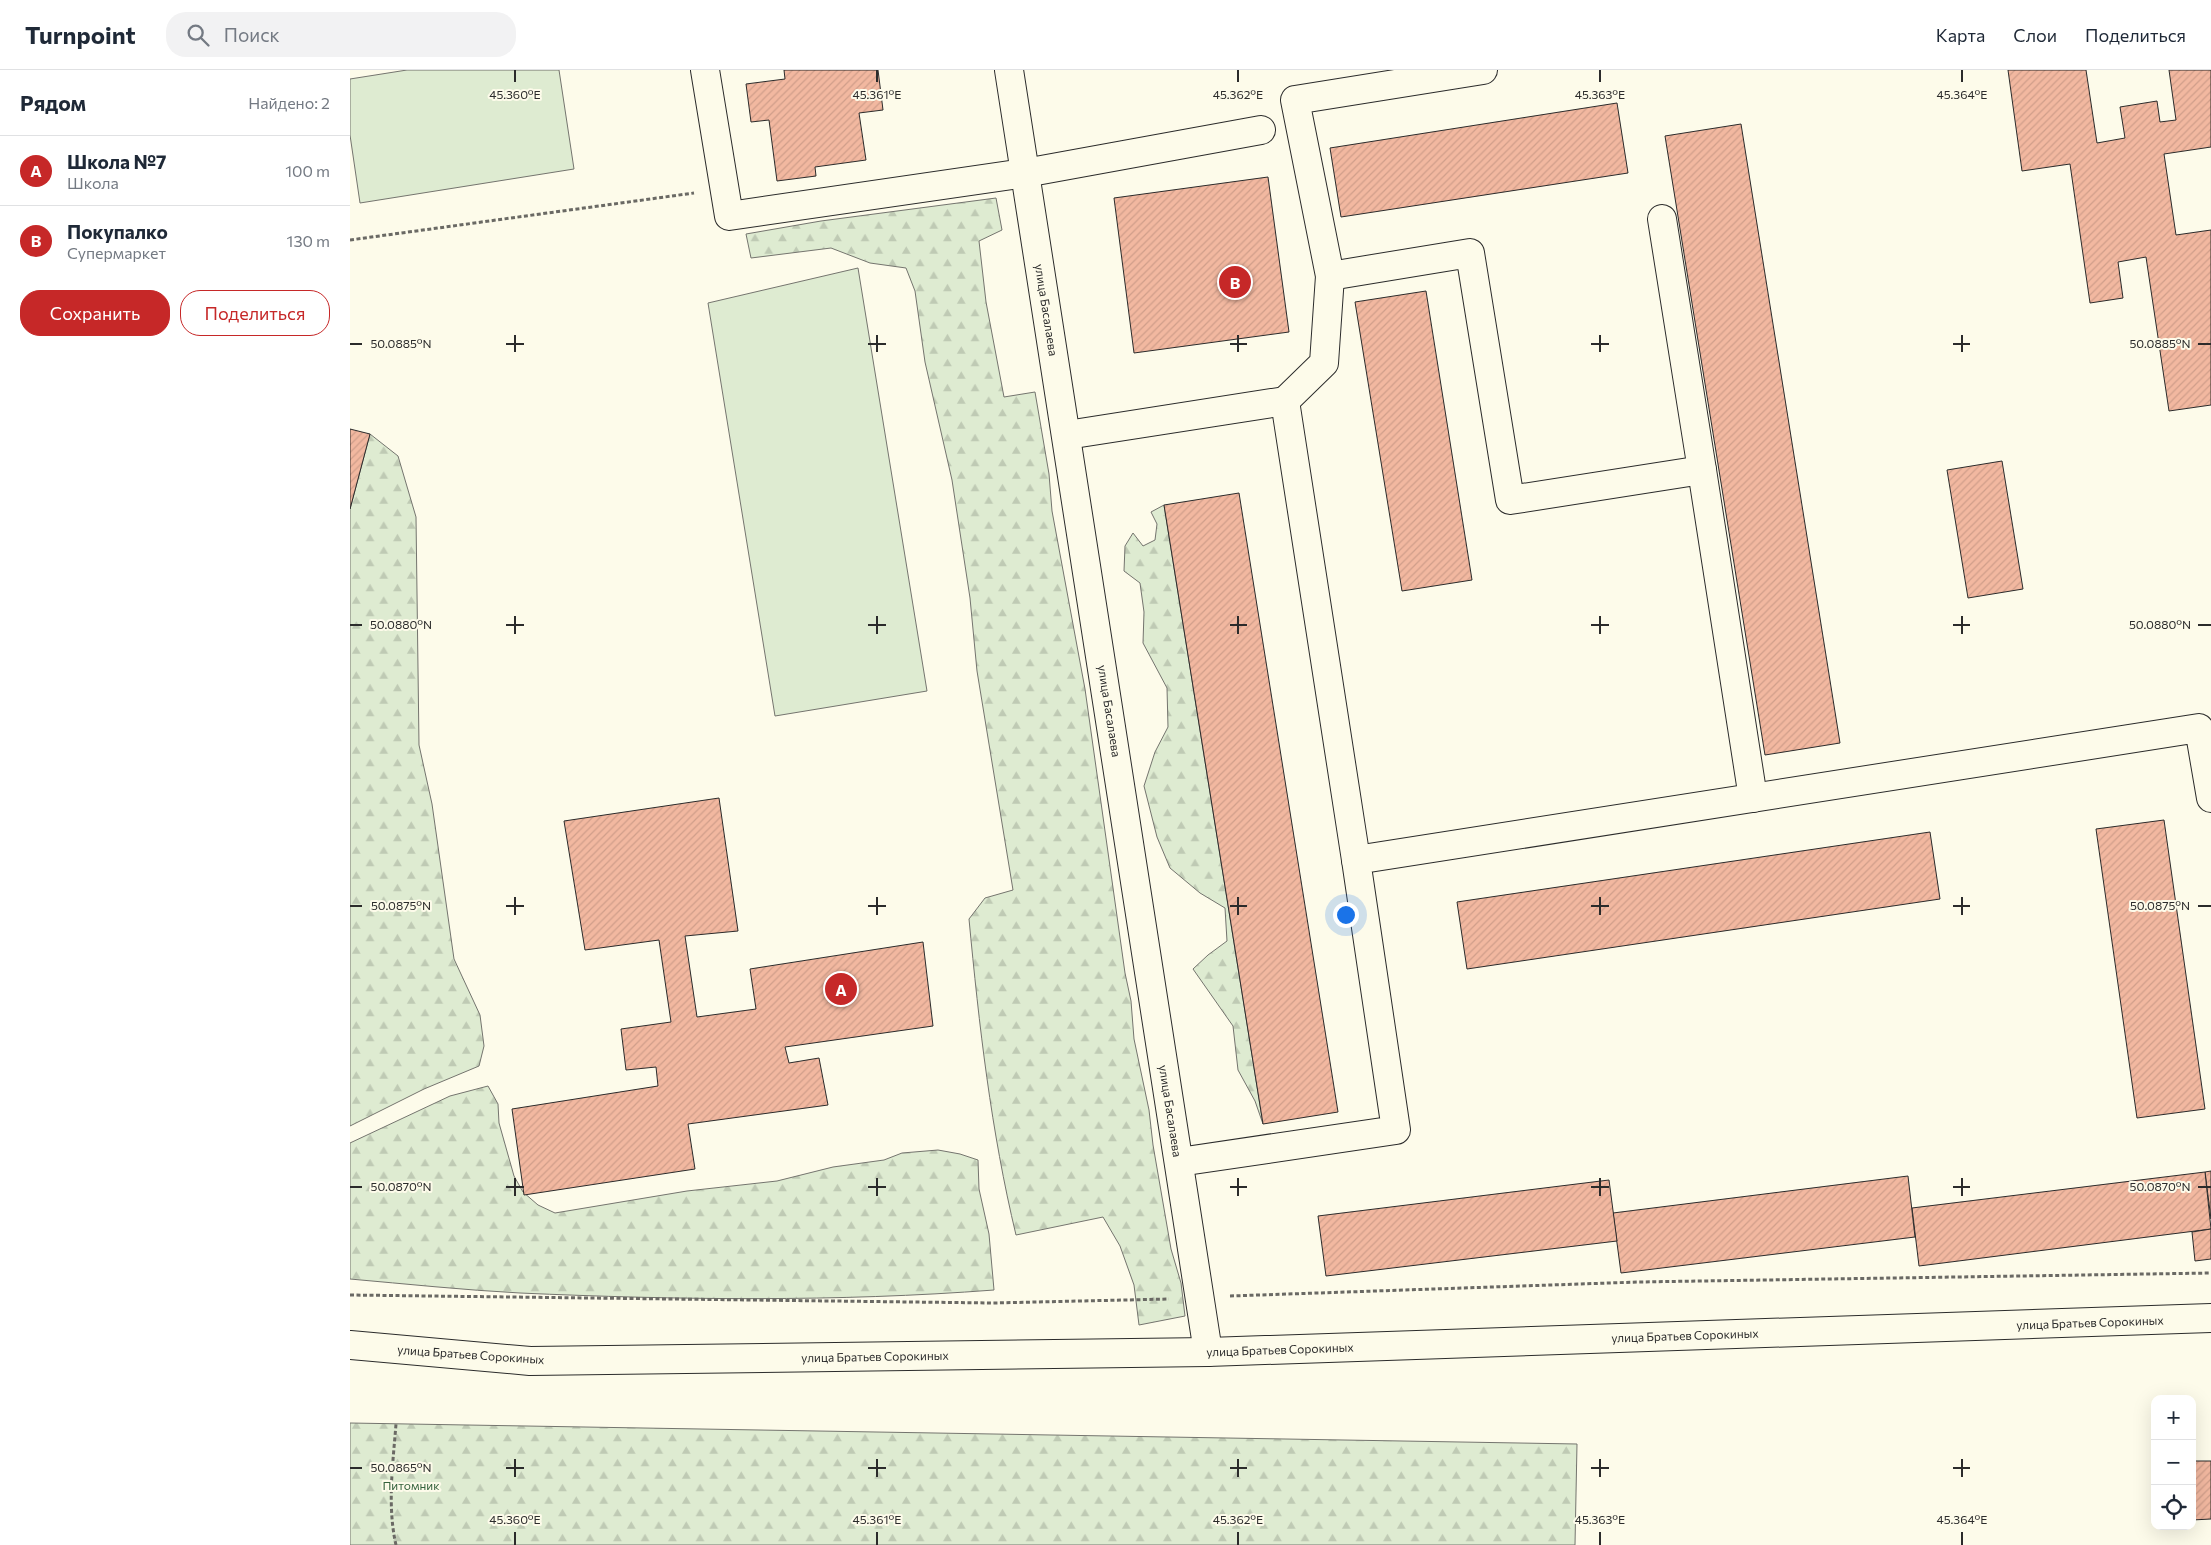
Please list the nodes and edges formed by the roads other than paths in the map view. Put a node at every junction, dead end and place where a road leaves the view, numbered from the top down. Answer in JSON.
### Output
{"nodes":[{"id":1,"x":706,"y":70,"type":"edge"},
{"id":2,"x":1009,"y":70,"type":"edge"},
{"id":3,"x":1484,"y":70,"type":"edge"},
{"id":4,"x":1261,"y":130,"type":"dead end"},
{"id":5,"x":1025,"y":173,"type":"junction"},
{"id":6,"x":1662,"y":219,"type":"dead end"},
{"id":7,"x":1330,"y":276,"type":"junction"},
{"id":8,"x":1285,"y":401,"type":"junction"},
{"id":9,"x":1067,"y":435,"type":"junction"},
{"id":10,"x":1702,"y":470,"type":"junction"},
{"id":11,"x":1753,"y":798,"type":"junction"},
{"id":12,"x":2211,"y":798,"type":"edge"},
{"id":13,"x":1356,"y":860,"type":"junction"},
{"id":14,"x":1179,"y":1162,"type":"junction"},
{"id":15,"x":2211,"y":1318,"type":"edge"},
{"id":16,"x":350,"y":1345,"type":"edge"},
{"id":17,"x":1208,"y":1352,"type":"junction"}],
"edges":[{"from":1,"to":5,"type":"street"},
{"from":2,"to":5,"type":"street","name":"улица Басалаева"},
{"from":3,"to":7,"type":"street"},
{"from":4,"to":5,"type":"street"},
{"from":5,"to":9,"type":"street","name":"улица Басалаева"},
{"from":6,"to":10,"type":"street"},
{"from":7,"to":8,"type":"street"},
{"from":7,"to":10,"type":"street"},
{"from":8,"to":9,"type":"street"},
{"from":8,"to":13,"type":"street"},
{"from":9,"to":14,"type":"street","name":"улица Басалаева"},
{"from":10,"to":11,"type":"street"},
{"from":11,"to":12,"type":"street"},
{"from":11,"to":13,"type":"street"},
{"from":13,"to":14,"type":"street"},
{"from":14,"to":17,"type":"street","name":"улица Басалаева"},
{"from":15,"to":17,"type":"street","name":"улица Братьев Сорокиных"},
{"from":16,"to":17,"type":"street","name":"улица Братьев Сорокиных"}]}
